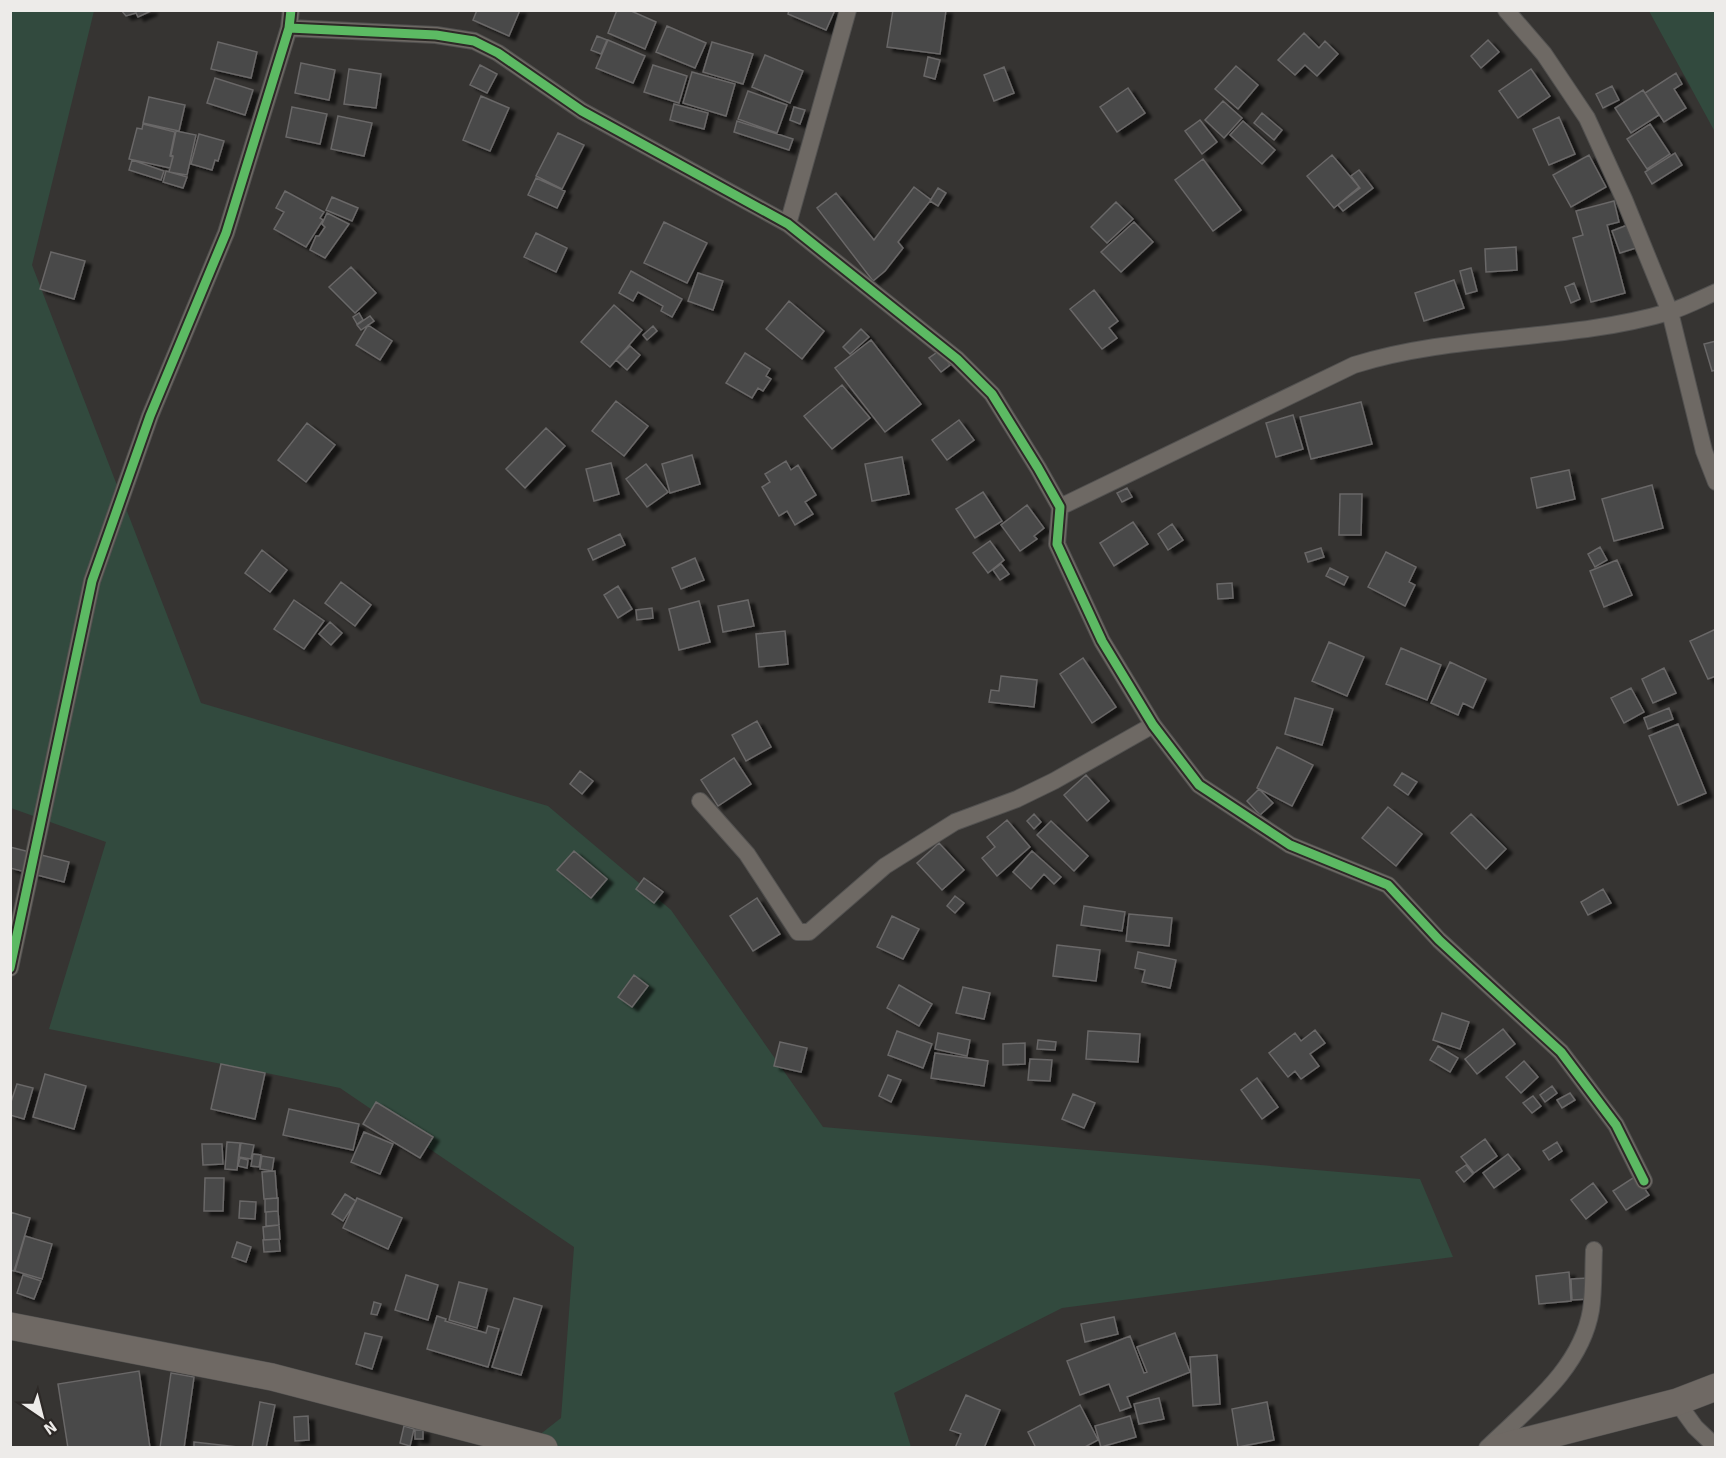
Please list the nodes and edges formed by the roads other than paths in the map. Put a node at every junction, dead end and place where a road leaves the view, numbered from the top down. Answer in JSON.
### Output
{"nodes":[{"id":1,"x":291,"y":10,"type":"edge"},
{"id":2,"x":848,"y":10,"type":"edge"},
{"id":3,"x":1506,"y":10,"type":"edge"},
{"id":4,"x":289,"y":28,"type":"junction"},
{"id":5,"x":788,"y":224,"type":"junction"},
{"id":6,"x":1716,"y":292,"type":"edge"},
{"id":7,"x":1670,"y":312,"type":"junction"},
{"id":8,"x":1716,"y":482,"type":"edge"},
{"id":9,"x":1060,"y":507,"type":"junction"},
{"id":10,"x":1153,"y":725,"type":"junction"},
{"id":11,"x":700,"y":801,"type":"dead end"},
{"id":12,"x":10,"y":968,"type":"edge"},
{"id":13,"x":1644,"y":1181,"type":"dead end"},
{"id":14,"x":1594,"y":1250,"type":"dead end"},
{"id":15,"x":10,"y":1326,"type":"edge"},
{"id":16,"x":1716,"y":1387,"type":"edge"},
{"id":17,"x":1677,"y":1402,"type":"junction"},
{"id":18,"x":1716,"y":1447,"type":"edge"},
{"id":19,"x":544,"y":1448,"type":"edge"},
{"id":20,"x":1487,"y":1448,"type":"edge"},
{"id":21,"x":1498,"y":1448,"type":"edge"}],
"edges":[{"from":1,"to":4,"type":"street"},
{"from":2,"to":5,"type":"street"},
{"from":3,"to":7,"type":"street"},
{"from":4,"to":5,"type":"street"},
{"from":4,"to":12,"type":"street"},
{"from":5,"to":9,"type":"street"},
{"from":6,"to":7,"type":"street"},
{"from":7,"to":8,"type":"street"},
{"from":7,"to":9,"type":"street"},
{"from":9,"to":10,"type":"street"},
{"from":10,"to":11,"type":"street"},
{"from":10,"to":13,"type":"street"},
{"from":14,"to":20,"type":"street"},
{"from":15,"to":19,"type":"main road"},
{"from":16,"to":17,"type":"main road"},
{"from":17,"to":18,"type":"street"},
{"from":17,"to":21,"type":"main road"}]}
